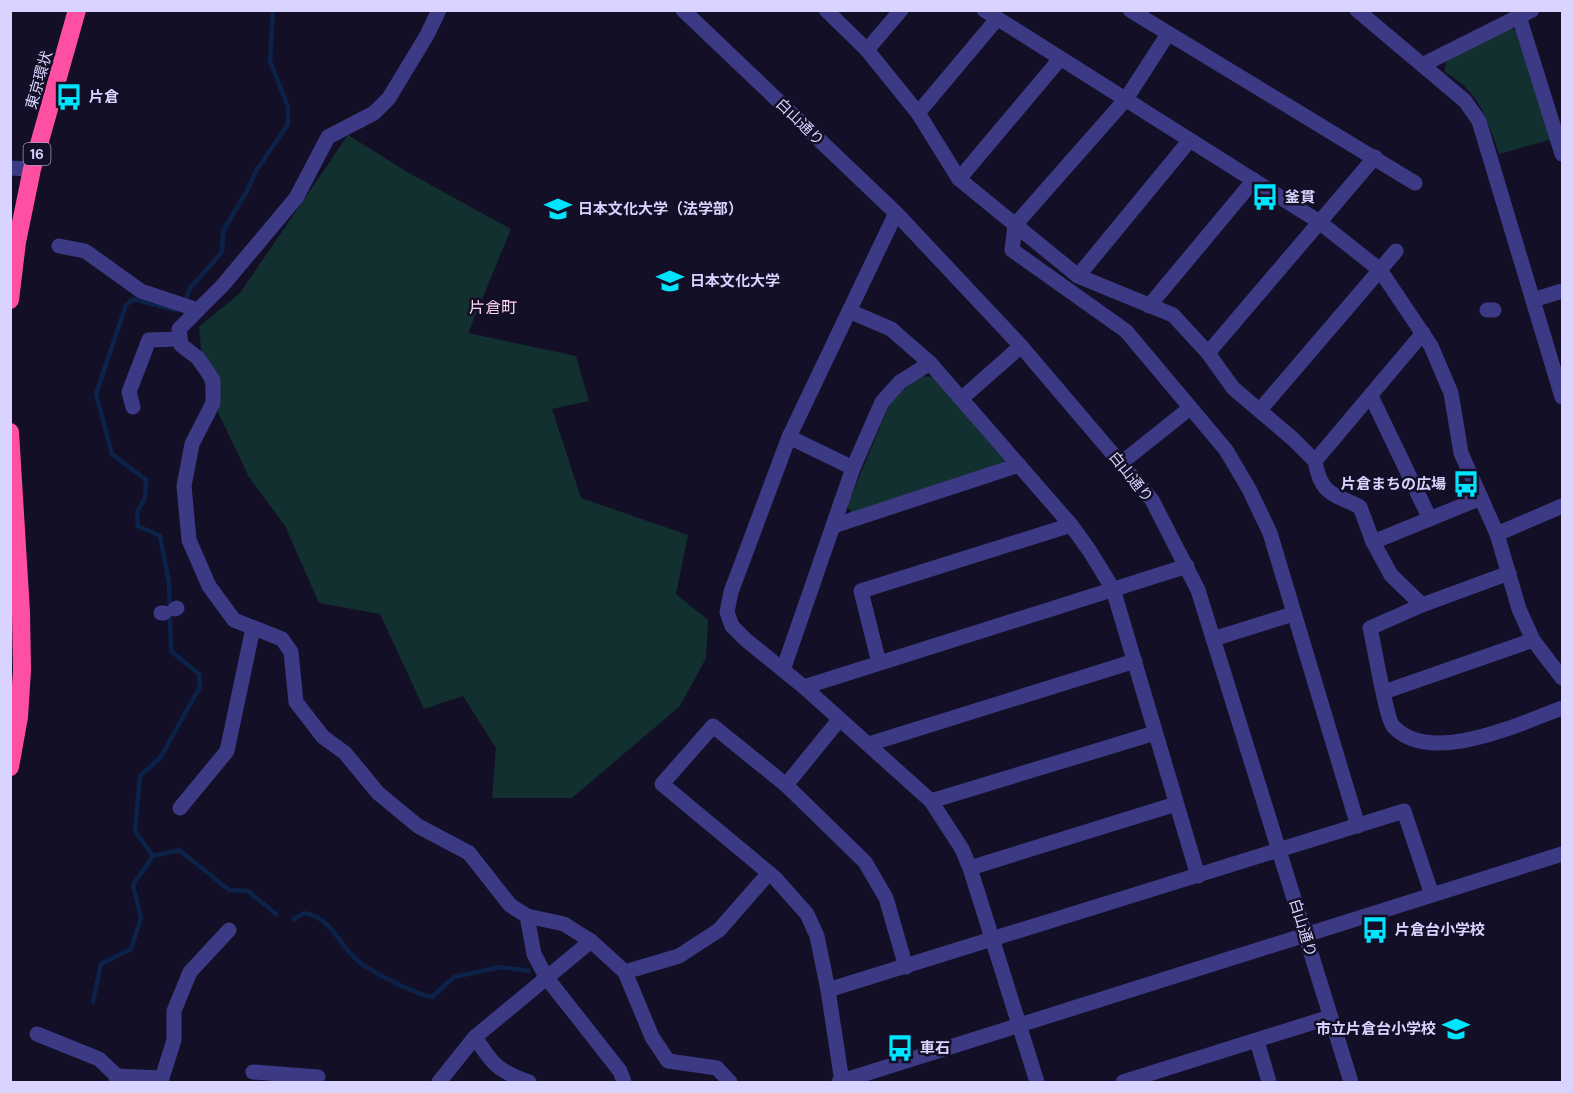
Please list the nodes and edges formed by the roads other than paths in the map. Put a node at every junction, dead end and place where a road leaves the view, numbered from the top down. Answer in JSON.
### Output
{"nodes":[{"id":1,"x":77,"y":10,"type":"edge"},
{"id":2,"x":439,"y":10,"type":"edge"},
{"id":3,"x":683,"y":10,"type":"edge"},
{"id":4,"x":826,"y":10,"type":"edge"},
{"id":5,"x":901,"y":10,"type":"edge"},
{"id":6,"x":984,"y":10,"type":"edge"},
{"id":7,"x":1130,"y":10,"type":"edge"},
{"id":8,"x":1364,"y":12,"type":"edge"},
{"id":9,"x":1522,"y":12,"type":"edge"},
{"id":10,"x":997,"y":19,"type":"junction"},
{"id":11,"x":1168,"y":34,"type":"junction"},
{"id":12,"x":867,"y":50,"type":"junction"},
{"id":13,"x":1060,"y":59,"type":"junction"},
{"id":14,"x":1422,"y":65,"type":"junction"},
{"id":15,"x":1126,"y":99,"type":"junction"},
{"id":16,"x":918,"y":113,"type":"junction"},
{"id":17,"x":1190,"y":140,"type":"junction"},
{"id":18,"x":1563,"y":154,"type":"edge"},
{"id":19,"x":1374,"y":157,"type":"junction"},
{"id":20,"x":10,"y":168,"type":"edge"},
{"id":21,"x":32,"y":169,"type":"junction"},
{"id":22,"x":958,"y":179,"type":"junction"},
{"id":23,"x":1254,"y":180,"type":"junction"},
{"id":24,"x":1415,"y":183,"type":"dead end"},
{"id":25,"x":896,"y":213,"type":"junction"},
{"id":26,"x":1318,"y":221,"type":"junction"},
{"id":27,"x":1015,"y":225,"type":"junction"},
{"id":28,"x":13,"y":244,"type":"edge"},
{"id":29,"x":59,"y":246,"type":"dead end"},
{"id":30,"x":1396,"y":251,"type":"dead end"},
{"id":31,"x":1380,"y":270,"type":"junction"},
{"id":32,"x":1078,"y":276,"type":"junction"},
{"id":33,"x":1563,"y":291,"type":"edge"},
{"id":34,"x":10,"y":300,"type":"edge"},
{"id":35,"x":1533,"y":300,"type":"junction"},
{"id":36,"x":1149,"y":306,"type":"junction"},
{"id":37,"x":198,"y":310,"type":"junction"},
{"id":38,"x":849,"y":311,"type":"junction"},
{"id":39,"x":1423,"y":333,"type":"junction"},
{"id":40,"x":180,"y":339,"type":"junction"},
{"id":41,"x":1021,"y":346,"type":"junction"},
{"id":42,"x":1208,"y":353,"type":"junction"},
{"id":43,"x":930,"y":363,"type":"junction"},
{"id":44,"x":1371,"y":396,"type":"junction"},
{"id":45,"x":1563,"y":397,"type":"edge"},
{"id":46,"x":961,"y":399,"type":"junction"},
{"id":47,"x":133,"y":407,"type":"dead end"},
{"id":48,"x":1190,"y":408,"type":"junction"},
{"id":49,"x":1260,"y":410,"type":"junction"},
{"id":50,"x":10,"y":432,"type":"edge"},
{"id":51,"x":789,"y":437,"type":"junction"},
{"id":52,"x":1315,"y":461,"type":"junction"},
{"id":53,"x":1121,"y":463,"type":"junction"},
{"id":54,"x":1019,"y":465,"type":"junction"},
{"id":55,"x":853,"y":468,"type":"junction"},
{"id":56,"x":1480,"y":498,"type":"junction"},
{"id":57,"x":1563,"y":506,"type":"edge"},
{"id":58,"x":1430,"y":519,"type":"junction"},
{"id":59,"x":1071,"y":525,"type":"junction"},
{"id":60,"x":833,"y":526,"type":"junction"},
{"id":61,"x":1497,"y":534,"type":"junction"},
{"id":62,"x":1373,"y":542,"type":"junction"},
{"id":63,"x":1187,"y":566,"type":"junction"},
{"id":64,"x":1509,"y":573,"type":"junction"},
{"id":65,"x":14,"y":579,"type":"edge"},
{"id":66,"x":1113,"y":589,"type":"junction"},
{"id":67,"x":1422,"y":605,"type":"junction"},
{"id":68,"x":1293,"y":614,"type":"junction"},
{"id":69,"x":253,"y":628,"type":"junction"},
{"id":70,"x":1213,"y":639,"type":"junction"},
{"id":71,"x":1533,"y":640,"type":"junction"},
{"id":72,"x":1136,"y":662,"type":"junction"},
{"id":73,"x":879,"y":663,"type":"junction"},
{"id":74,"x":783,"y":670,"type":"junction"},
{"id":75,"x":1561,"y":675,"type":"edge"},
{"id":76,"x":804,"y":687,"type":"junction"},
{"id":77,"x":1384,"y":692,"type":"junction"},
{"id":78,"x":1563,"y":708,"type":"edge"},
{"id":79,"x":839,"y":720,"type":"junction"},
{"id":80,"x":1155,"y":733,"type":"junction"},
{"id":81,"x":869,"y":744,"type":"junction"},
{"id":82,"x":10,"y":767,"type":"edge"},
{"id":83,"x":786,"y":785,"type":"junction"},
{"id":84,"x":932,"y":801,"type":"junction"},
{"id":85,"x":1176,"y":804,"type":"junction"},
{"id":86,"x":180,"y":808,"type":"dead end"},
{"id":87,"x":1358,"y":826,"type":"junction"},
{"id":88,"x":1279,"y":851,"type":"junction"},
{"id":89,"x":1563,"y":855,"type":"edge"},
{"id":90,"x":970,"y":868,"type":"junction"},
{"id":91,"x":769,"y":873,"type":"junction"},
{"id":92,"x":1198,"y":876,"type":"junction"},
{"id":93,"x":1432,"y":895,"type":"junction"},
{"id":94,"x":527,"y":916,"type":"junction"},
{"id":95,"x":229,"y":930,"type":"dead end"},
{"id":96,"x":1305,"y":935,"type":"junction"},
{"id":97,"x":992,"y":939,"type":"junction"},
{"id":98,"x":591,"y":941,"type":"junction"},
{"id":99,"x":906,"y":966,"type":"junction"},
{"id":100,"x":625,"y":972,"type":"junction"},
{"id":101,"x":546,"y":977,"type":"junction"},
{"id":102,"x":828,"y":990,"type":"junction"},
{"id":103,"x":1330,"y":1017,"type":"junction"},
{"id":104,"x":1019,"y":1025,"type":"junction"},
{"id":105,"x":37,"y":1034,"type":"dead end"},
{"id":106,"x":475,"y":1037,"type":"junction"},
{"id":107,"x":1257,"y":1041,"type":"junction"},
{"id":108,"x":253,"y":1072,"type":"dead end"},
{"id":109,"x":318,"y":1075,"type":"edge"},
{"id":110,"x":116,"y":1079,"type":"edge"},
{"id":111,"x":841,"y":1082,"type":"edge"},
{"id":112,"x":439,"y":1083,"type":"edge"},
{"id":113,"x":529,"y":1083,"type":"edge"},
{"id":114,"x":624,"y":1083,"type":"edge"},
{"id":115,"x":730,"y":1083,"type":"edge"},
{"id":116,"x":1037,"y":1083,"type":"edge"},
{"id":117,"x":1123,"y":1083,"type":"edge"},
{"id":118,"x":1269,"y":1083,"type":"edge"},
{"id":119,"x":1351,"y":1083,"type":"edge"}],
"edges":[{"from":1,"to":21,"type":"highway","name":"東京環状","number":"16"},
{"from":2,"to":37,"type":"street"},
{"from":3,"to":25,"type":"street","name":"白山通り"},
{"from":4,"to":12,"type":"street"},
{"from":5,"to":12,"type":"street"},
{"from":6,"to":10,"type":"street"},
{"from":7,"to":11,"type":"street"},
{"from":8,"to":14,"type":"street"},
{"from":9,"to":14,"type":"street"},
{"from":9,"to":18,"type":"street"},
{"from":10,"to":13,"type":"street"},
{"from":10,"to":16,"type":"street"},
{"from":11,"to":15,"type":"street"},
{"from":11,"to":19,"type":"street"},
{"from":12,"to":16,"type":"street"},
{"from":13,"to":15,"type":"street"},
{"from":13,"to":22,"type":"street"},
{"from":14,"to":35,"type":"street"},
{"from":15,"to":17,"type":"street"},
{"from":15,"to":27,"type":"street"},
{"from":16,"to":22,"type":"street"},
{"from":17,"to":23,"type":"street"},
{"from":17,"to":32,"type":"street"},
{"from":19,"to":24,"type":"street"},
{"from":19,"to":26,"type":"street"},
{"from":20,"to":21,"type":"street"},
{"from":21,"to":28,"type":"highway","name":"東京環状","number":"16"},
{"from":22,"to":27,"type":"street"},
{"from":23,"to":26,"type":"street"},
{"from":23,"to":36,"type":"street"},
{"from":25,"to":38,"type":"street"},
{"from":25,"to":41,"type":"street","name":"白山通り"},
{"from":26,"to":31,"type":"street"},
{"from":26,"to":42,"type":"street"},
{"from":27,"to":32,"type":"street"},
{"from":27,"to":48,"type":"street"},
{"from":28,"to":34,"type":"highway","name":"東京環状","number":"16"},
{"from":29,"to":37,"type":"street"},
{"from":30,"to":31,"type":"street"},
{"from":31,"to":39,"type":"street"},
{"from":31,"to":49,"type":"street"},
{"from":32,"to":36,"type":"street"},
{"from":33,"to":35,"type":"street"},
{"from":35,"to":45,"type":"street"},
{"from":36,"to":42,"type":"street"},
{"from":37,"to":40,"type":"street"},
{"from":38,"to":43,"type":"street"},
{"from":38,"to":51,"type":"street"},
{"from":39,"to":44,"type":"street"},
{"from":39,"to":56,"type":"street"},
{"from":40,"to":47,"type":"street"},
{"from":40,"to":69,"type":"street"},
{"from":41,"to":46,"type":"street"},
{"from":41,"to":53,"type":"street","name":"白山通り"},
{"from":42,"to":49,"type":"street"},
{"from":43,"to":46,"type":"street"},
{"from":43,"to":55,"type":"street"},
{"from":44,"to":52,"type":"street"},
{"from":44,"to":58,"type":"street"},
{"from":46,"to":54,"type":"street"},
{"from":48,"to":53,"type":"street"},
{"from":48,"to":68,"type":"street"},
{"from":49,"to":52,"type":"street"},
{"from":50,"to":65,"type":"highway"},
{"from":51,"to":55,"type":"street"},
{"from":51,"to":74,"type":"street"},
{"from":52,"to":62,"type":"street"},
{"from":53,"to":63,"type":"street","name":"白山通り"},
{"from":54,"to":59,"type":"street"},
{"from":54,"to":60,"type":"street"},
{"from":55,"to":60,"type":"street"},
{"from":56,"to":58,"type":"street"},
{"from":56,"to":61,"type":"street"},
{"from":57,"to":61,"type":"street"},
{"from":58,"to":62,"type":"street"},
{"from":59,"to":66,"type":"street"},
{"from":59,"to":73,"type":"street"},
{"from":60,"to":74,"type":"street"},
{"from":61,"to":64,"type":"street"},
{"from":62,"to":67,"type":"street"},
{"from":63,"to":66,"type":"street"},
{"from":63,"to":70,"type":"street","name":"白山通り"},
{"from":64,"to":67,"type":"street"},
{"from":64,"to":71,"type":"street"},
{"from":65,"to":82,"type":"highway"},
{"from":66,"to":72,"type":"street"},
{"from":66,"to":73,"type":"street"},
{"from":67,"to":77,"type":"street"},
{"from":68,"to":70,"type":"street"},
{"from":68,"to":87,"type":"street"},
{"from":69,"to":86,"type":"street"},
{"from":69,"to":94,"type":"street"},
{"from":70,"to":88,"type":"street","name":"白山通り"},
{"from":71,"to":75,"type":"street"},
{"from":71,"to":77,"type":"street"},
{"from":72,"to":80,"type":"street"},
{"from":72,"to":81,"type":"street"},
{"from":73,"to":76,"type":"street"},
{"from":74,"to":76,"type":"street"},
{"from":76,"to":79,"type":"street"},
{"from":77,"to":78,"type":"street"},
{"from":79,"to":81,"type":"street"},
{"from":79,"to":83,"type":"street"},
{"from":80,"to":84,"type":"street"},
{"from":80,"to":85,"type":"street"},
{"from":81,"to":84,"type":"street"},
{"from":83,"to":91,"type":"street"},
{"from":83,"to":99,"type":"street"},
{"from":84,"to":90,"type":"street"},
{"from":85,"to":90,"type":"street"},
{"from":85,"to":92,"type":"street"},
{"from":87,"to":88,"type":"street"},
{"from":87,"to":93,"type":"street"},
{"from":88,"to":92,"type":"street"},
{"from":88,"to":96,"type":"street","name":"白山通り"},
{"from":89,"to":93,"type":"street"},
{"from":90,"to":97,"type":"street"},
{"from":91,"to":100,"type":"street"},
{"from":91,"to":102,"type":"street"},
{"from":92,"to":97,"type":"street"},
{"from":93,"to":96,"type":"street"},
{"from":94,"to":98,"type":"street"},
{"from":94,"to":101,"type":"street"},
{"from":95,"to":110,"type":"street"},
{"from":96,"to":103,"type":"street","name":"白山通り"},
{"from":96,"to":104,"type":"street"},
{"from":97,"to":99,"type":"street"},
{"from":97,"to":104,"type":"street"},
{"from":98,"to":100,"type":"street"},
{"from":98,"to":101,"type":"street"},
{"from":99,"to":102,"type":"street"},
{"from":100,"to":115,"type":"street"},
{"from":101,"to":106,"type":"street"},
{"from":101,"to":114,"type":"street"},
{"from":102,"to":111,"type":"street"},
{"from":103,"to":107,"type":"street"},
{"from":103,"to":119,"type":"street","name":"白山通り"},
{"from":104,"to":111,"type":"street"},
{"from":104,"to":116,"type":"street"},
{"from":105,"to":110,"type":"street"},
{"from":106,"to":112,"type":"street"},
{"from":106,"to":113,"type":"street"},
{"from":107,"to":117,"type":"street"},
{"from":107,"to":118,"type":"street"},
{"from":108,"to":109,"type":"street"}]}
